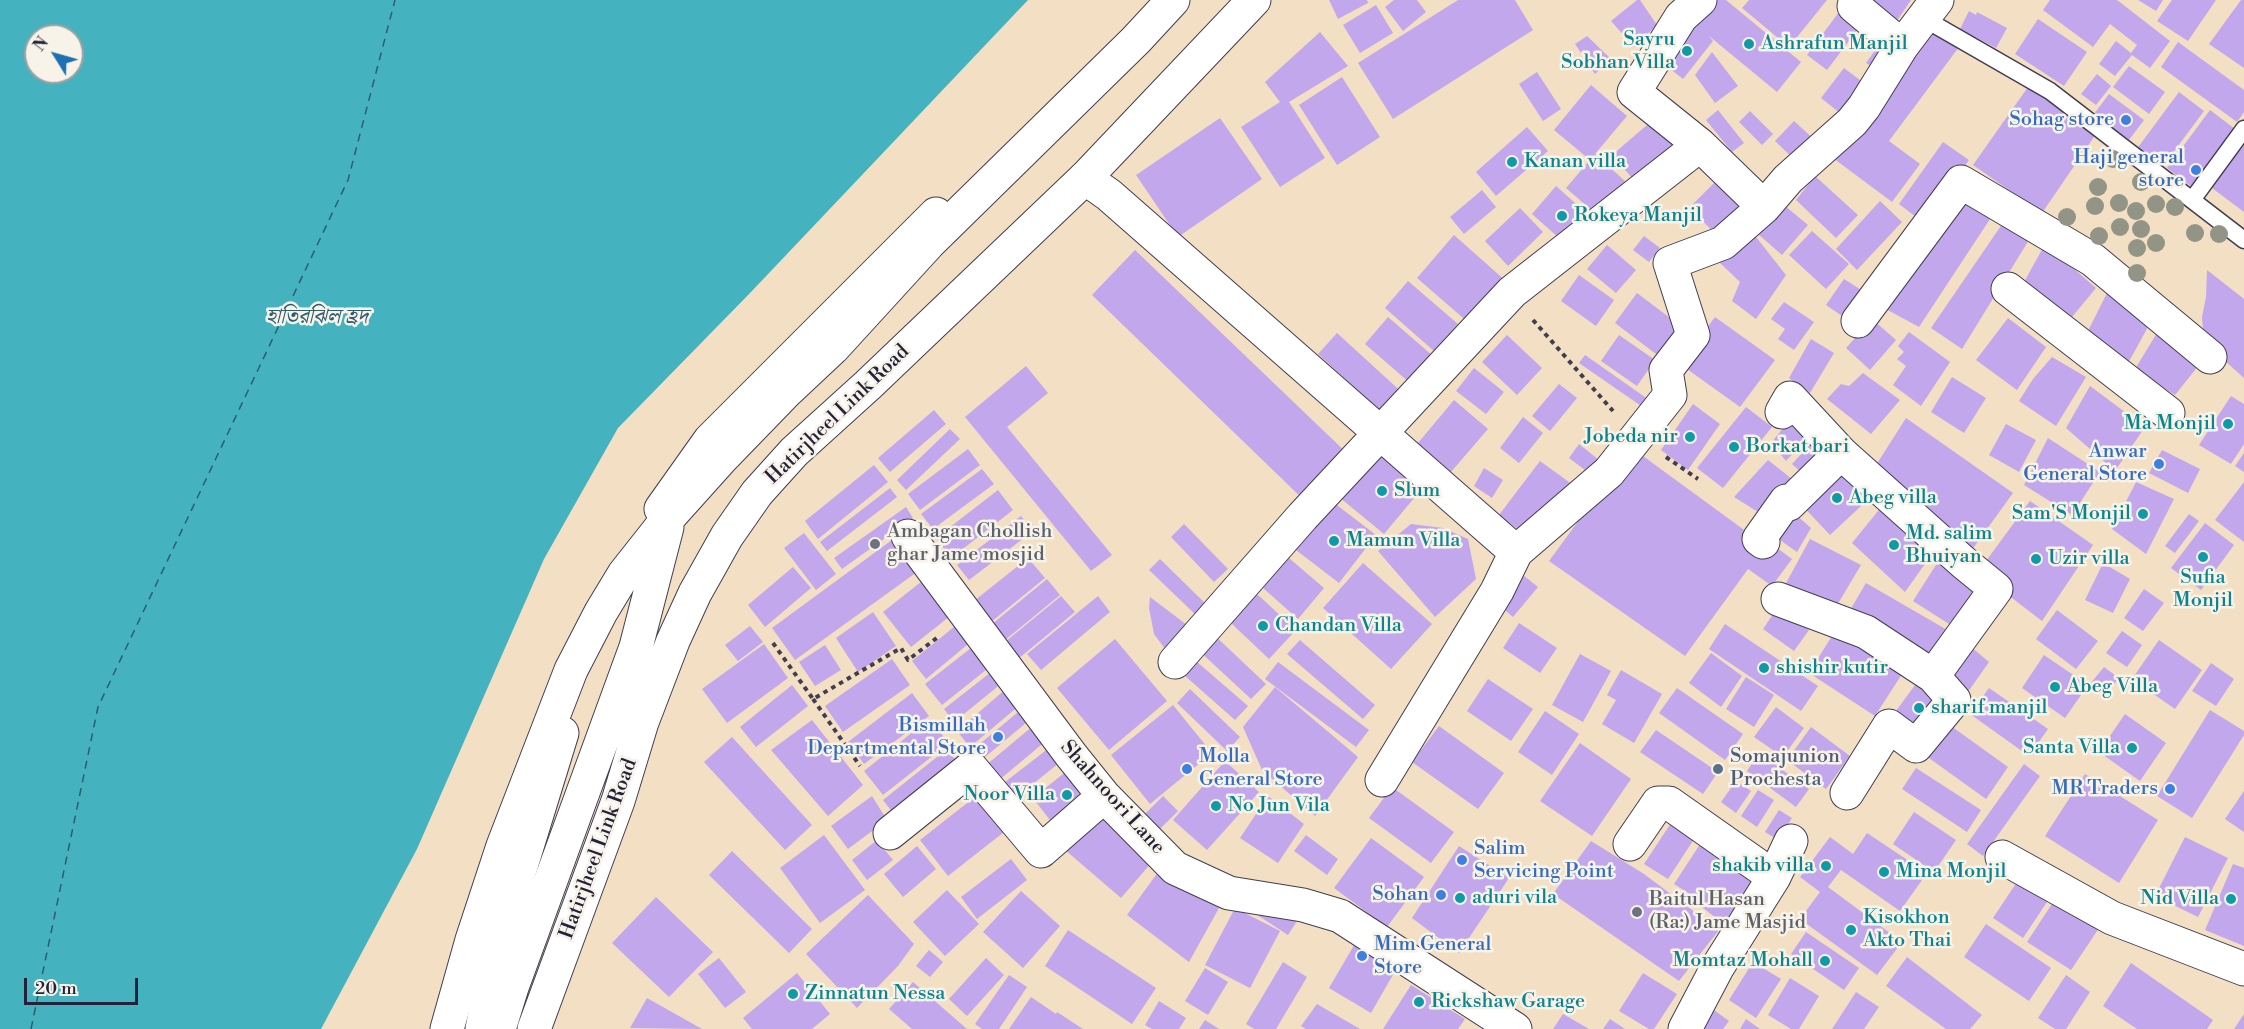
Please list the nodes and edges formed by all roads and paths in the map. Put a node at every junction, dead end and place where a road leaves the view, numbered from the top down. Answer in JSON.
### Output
{"nodes":[{"id":1,"x":1154,"y":0,"type":"edge"},
{"id":2,"x":1173,"y":0,"type":"edge"},
{"id":3,"x":1254,"y":0,"type":"edge"},
{"id":4,"x":1700,"y":0,"type":"edge"},
{"id":5,"x":1854,"y":6,"type":"dead end"},
{"id":6,"x":1930,"y":9,"type":"edge"},
{"id":7,"x":1902,"y":46,"type":"junction"},
{"id":8,"x":2244,"y":129,"type":"edge"},
{"id":9,"x":1700,"y":146,"type":"junction"},
{"id":10,"x":1085,"y":178,"type":"junction"},
{"id":11,"x":2192,"y":200,"type":"junction"},
{"id":12,"x":1764,"y":207,"type":"junction"},
{"id":13,"x":2244,"y":240,"type":"edge"},
{"id":14,"x":2008,"y":288,"type":"dead end"},
{"id":15,"x":1528,"y":315,"type":"dead end"},
{"id":16,"x":1858,"y":321,"type":"dead end"},
{"id":17,"x":2210,"y":357,"type":"dead end"},
{"id":18,"x":1614,"y":412,"type":"dead end"},
{"id":19,"x":1782,"y":412,"type":"dead end"},
{"id":20,"x":2168,"y":413,"type":"dead end"},
{"id":21,"x":1381,"y":431,"type":"junction"},
{"id":22,"x":1841,"y":453,"type":"junction"},
{"id":23,"x":1664,"y":455,"type":"dead end"},
{"id":24,"x":1698,"y":479,"type":"dead end"},
{"id":25,"x":669,"y":517,"type":"junction"},
{"id":26,"x":908,"y":536,"type":"dead end"},
{"id":27,"x":1763,"y":542,"type":"dead end"},
{"id":28,"x":1516,"y":552,"type":"junction"},
{"id":29,"x":1778,"y":599,"type":"dead end"},
{"id":30,"x":968,"y":615,"type":"junction"},
{"id":31,"x":773,"y":643,"type":"dead end"},
{"id":32,"x":1175,"y":662,"type":"dead end"},
{"id":33,"x":1933,"y":676,"type":"junction"},
{"id":34,"x":813,"y":699,"type":"junction"},
{"id":35,"x":860,"y":766,"type":"dead end"},
{"id":36,"x":1382,"y":780,"type":"dead end"},
{"id":37,"x":1847,"y":792,"type":"dead end"},
{"id":38,"x":1104,"y":796,"type":"junction"},
{"id":39,"x":890,"y":833,"type":"dead end"},
{"id":40,"x":1791,"y":841,"type":"dead end"},
{"id":41,"x":1630,"y":844,"type":"dead end"},
{"id":42,"x":2002,"y":857,"type":"dead end"},
{"id":43,"x":1774,"y":877,"type":"junction"},
{"id":44,"x":2244,"y":969,"type":"edge"},
{"id":45,"x":447,"y":1029,"type":"edge"},
{"id":46,"x":482,"y":1029,"type":"edge"},
{"id":47,"x":499,"y":1029,"type":"edge"},
{"id":48,"x":534,"y":1029,"type":"edge"},
{"id":49,"x":1515,"y":1029,"type":"edge"},
{"id":50,"x":1685,"y":1029,"type":"edge"}],
"edges":[{"from":1,"to":46,"type":"street"},
{"from":2,"to":25,"type":"street"},
{"from":3,"to":10,"type":"street","name":"Hatirjheel Link Road"},
{"from":4,"to":9,"type":"street"},
{"from":5,"to":7,"type":"street"},
{"from":6,"to":7,"type":"street"},
{"from":6,"to":11,"type":"lane"},
{"from":7,"to":12,"type":"street"},
{"from":8,"to":11,"type":"lane"},
{"from":9,"to":12,"type":"street"},
{"from":9,"to":21,"type":"street"},
{"from":10,"to":21,"type":"street"},
{"from":10,"to":48,"type":"street","name":"Hatirjheel Link Road"},
{"from":11,"to":13,"type":"lane"},
{"from":12,"to":28,"type":"street"},
{"from":14,"to":20,"type":"street"},
{"from":15,"to":18,"type":"path"},
{"from":16,"to":17,"type":"street"},
{"from":19,"to":22,"type":"street"},
{"from":21,"to":28,"type":"street"},
{"from":21,"to":32,"type":"street"},
{"from":22,"to":27,"type":"street"},
{"from":22,"to":33,"type":"street"},
{"from":23,"to":24,"type":"path"},
{"from":25,"to":45,"type":"street"},
{"from":25,"to":47,"type":"street"},
{"from":26,"to":30,"type":"street","name":"Shahnoori Lane"},
{"from":28,"to":36,"type":"street"},
{"from":29,"to":33,"type":"street"},
{"from":30,"to":34,"type":"path"},
{"from":30,"to":38,"type":"street","name":"Shahnoori Lane"},
{"from":31,"to":34,"type":"path"},
{"from":33,"to":37,"type":"street"},
{"from":34,"to":35,"type":"path"},
{"from":38,"to":39,"type":"street"},
{"from":38,"to":49,"type":"street","name":"Shahnoori Lane"},
{"from":40,"to":43,"type":"street"},
{"from":41,"to":43,"type":"street"},
{"from":42,"to":44,"type":"street"},
{"from":43,"to":50,"type":"street"}]}
